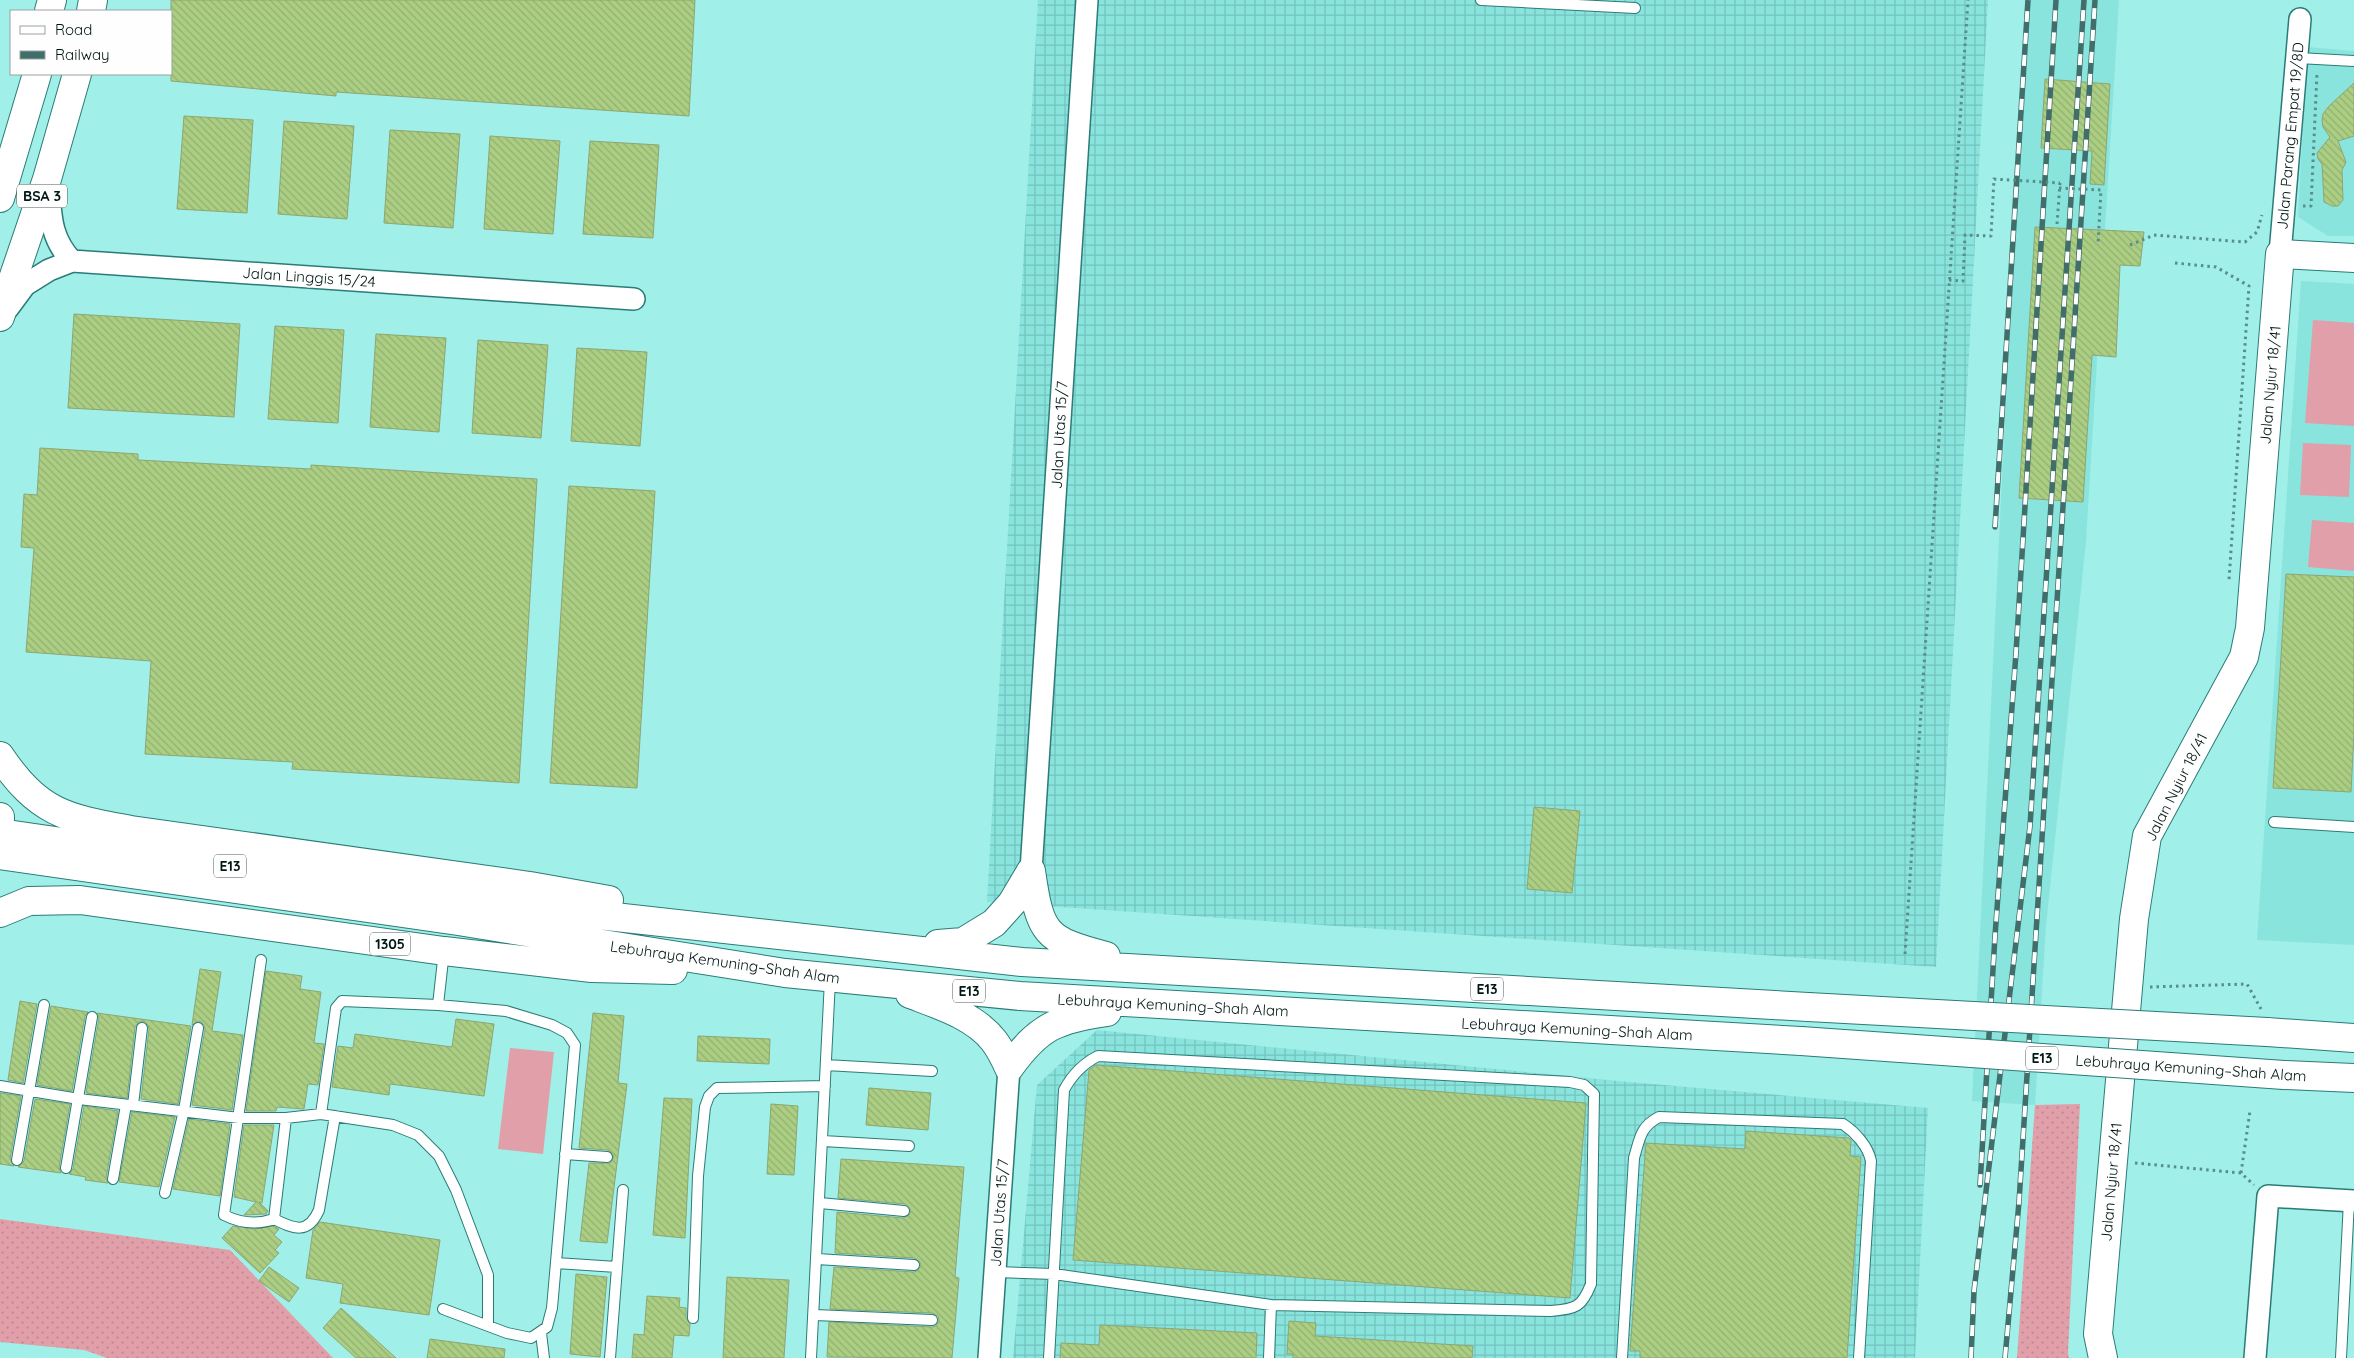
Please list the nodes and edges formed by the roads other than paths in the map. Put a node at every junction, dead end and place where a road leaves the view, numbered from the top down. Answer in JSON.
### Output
{"nodes":[{"id":1,"x":1087,"y":0,"type":"edge"},
{"id":2,"x":1481,"y":0,"type":"edge"},
{"id":3,"x":1635,"y":8,"type":"dead end"},
{"id":4,"x":2300,"y":19,"type":"dead end"},
{"id":5,"x":2308,"y":58,"type":"junction"},
{"id":6,"x":2354,"y":61,"type":"edge"},
{"id":7,"x":37,"y":75,"type":"edge"},
{"id":8,"x":77,"y":75,"type":"edge"},
{"id":9,"x":48,"y":179,"type":"junction"},
{"id":10,"x":0,"y":198,"type":"edge"},
{"id":11,"x":2280,"y":254,"type":"junction"},
{"id":12,"x":2354,"y":258,"type":"edge"},
{"id":13,"x":72,"y":261,"type":"junction"},
{"id":14,"x":634,"y":299,"type":"dead end"},
{"id":15,"x":0,"y":318,"type":"edge"},
{"id":16,"x":0,"y":756,"type":"edge"},
{"id":17,"x":2274,"y":822,"type":"dead end"},
{"id":18,"x":2354,"y":827,"type":"edge"},
{"id":19,"x":0,"y":833,"type":"edge"},
{"id":20,"x":0,"y":855,"type":"edge"},
{"id":21,"x":1031,"y":871,"type":"junction"},
{"id":22,"x":459,"y":910,"type":"junction"},
{"id":23,"x":0,"y":913,"type":"edge"},
{"id":24,"x":769,"y":933,"type":"junction"},
{"id":25,"x":901,"y":947,"type":"junction"},
{"id":26,"x":444,"y":952,"type":"junction"},
{"id":27,"x":261,"y":960,"type":"dead end"},
{"id":28,"x":1167,"y":972,"type":"junction"},
{"id":29,"x":785,"y":974,"type":"junction"},
{"id":30,"x":830,"y":978,"type":"junction"},
{"id":31,"x":878,"y":982,"type":"junction"},
{"id":32,"x":1153,"y":1004,"type":"junction"},
{"id":33,"x":44,"y":1005,"type":"dead end"},
{"id":34,"x":438,"y":1005,"type":"junction"},
{"id":35,"x":92,"y":1017,"type":"dead end"},
{"id":36,"x":142,"y":1028,"type":"dead end"},
{"id":37,"x":198,"y":1028,"type":"dead end"},
{"id":38,"x":2354,"y":1038,"type":"edge"},
{"id":39,"x":826,"y":1065,"type":"junction"},
{"id":40,"x":1010,"y":1068,"type":"junction"},
{"id":41,"x":932,"y":1070,"type":"dead end"},
{"id":42,"x":2354,"y":1078,"type":"edge"},
{"id":43,"x":0,"y":1086,"type":"edge"},
{"id":44,"x":825,"y":1086,"type":"junction"},
{"id":45,"x":30,"y":1091,"type":"junction"},
{"id":46,"x":79,"y":1099,"type":"junction"},
{"id":47,"x":129,"y":1105,"type":"junction"},
{"id":48,"x":184,"y":1110,"type":"junction"},
{"id":49,"x":321,"y":1114,"type":"junction"},
{"id":50,"x":335,"y":1116,"type":"junction"},
{"id":51,"x":239,"y":1118,"type":"junction"},
{"id":52,"x":286,"y":1118,"type":"junction"},
{"id":53,"x":823,"y":1141,"type":"junction"},
{"id":54,"x":909,"y":1146,"type":"dead end"},
{"id":55,"x":565,"y":1154,"type":"junction"},
{"id":56,"x":607,"y":1158,"type":"dead end"},
{"id":57,"x":17,"y":1160,"type":"dead end"},
{"id":58,"x":66,"y":1168,"type":"dead end"},
{"id":59,"x":113,"y":1179,"type":"dead end"},
{"id":60,"x":623,"y":1190,"type":"dead end"},
{"id":61,"x":165,"y":1193,"type":"dead end"},
{"id":62,"x":2352,"y":1201,"type":"edge"},
{"id":63,"x":820,"y":1203,"type":"junction"},
{"id":64,"x":904,"y":1211,"type":"dead end"},
{"id":65,"x":274,"y":1219,"type":"junction"},
{"id":66,"x":817,"y":1259,"type":"junction"},
{"id":67,"x":556,"y":1263,"type":"junction"},
{"id":68,"x":914,"y":1266,"type":"dead end"},
{"id":69,"x":617,"y":1267,"type":"junction"},
{"id":70,"x":995,"y":1272,"type":"junction"},
{"id":71,"x":1054,"y":1274,"type":"junction"},
{"id":72,"x":1271,"y":1305,"type":"junction"},
{"id":73,"x":443,"y":1309,"type":"dead end"},
{"id":74,"x":815,"y":1315,"type":"junction"},
{"id":75,"x":693,"y":1318,"type":"dead end"},
{"id":76,"x":932,"y":1320,"type":"dead end"},
{"id":77,"x":488,"y":1324,"type":"junction"},
{"id":78,"x":541,"y":1333,"type":"junction"},
{"id":79,"x":544,"y":1358,"type":"edge"},
{"id":80,"x":610,"y":1358,"type":"edge"},
{"id":81,"x":811,"y":1358,"type":"edge"},
{"id":82,"x":989,"y":1358,"type":"edge"},
{"id":83,"x":1049,"y":1358,"type":"edge"},
{"id":84,"x":1269,"y":1358,"type":"edge"},
{"id":85,"x":1622,"y":1358,"type":"edge"},
{"id":86,"x":1859,"y":1358,"type":"edge"},
{"id":87,"x":2103,"y":1358,"type":"edge"},
{"id":88,"x":2255,"y":1358,"type":"edge"},
{"id":89,"x":2341,"y":1358,"type":"edge"}],
"edges":[{"from":1,"to":21,"type":"street","name":"Jalan Utas 15/7"},
{"from":2,"to":3,"type":"lane"},
{"from":4,"to":5,"type":"street","name":"Jalan Parang Empat 19/8D"},
{"from":5,"to":6,"type":"lane"},
{"from":5,"to":11,"type":"street","name":"Jalan Parang Empat 19/8D"},
{"from":7,"to":10,"type":"main road","number":"BSA 3"},
{"from":8,"to":9,"type":"main road","number":"BSA 3"},
{"from":9,"to":13,"type":"street"},
{"from":9,"to":15,"type":"main road","number":"BSA 3"},
{"from":11,"to":12,"type":"main road"},
{"from":11,"to":87,"type":"main road","name":"Jalan Nyiur 18/41"},
{"from":13,"to":14,"type":"street","name":"Jalan Linggis 15/24"},
{"from":13,"to":15,"type":"street"},
{"from":16,"to":24,"type":"main road"},
{"from":17,"to":18,"type":"lane"},
{"from":19,"to":22,"type":"main road","name":"Lebuhraya Kemuning–Shah Alam","number":"E13"},
{"from":20,"to":22,"type":"main road","name":"Lebuhraya Kemuning–Shah Alam","number":"E13"},
{"from":21,"to":25,"type":"main road"},
{"from":21,"to":28,"type":"main road"},
{"from":22,"to":24,"type":"main road","name":"Lebuhraya Kemuning–Shah Alam","number":"E13"},
{"from":22,"to":29,"type":"main road","name":"Lebuhraya Kemuning–Shah Alam","number":"E13"},
{"from":23,"to":26,"type":"main road","number":"1305"},
{"from":24,"to":25,"type":"main road","name":"Lebuhraya Kemuning–Shah Alam","number":"E13"},
{"from":25,"to":28,"type":"main road","name":"Lebuhraya Kemuning–Shah Alam","number":"E13"},
{"from":26,"to":29,"type":"main road","number":"1305"},
{"from":26,"to":34,"type":"lane"},
{"from":27,"to":51,"type":"lane"},
{"from":28,"to":38,"type":"main road","name":"Lebuhraya Kemuning–Shah Alam","number":"E13","bridge":true},
{"from":29,"to":30,"type":"main road","name":"Lebuhraya Kemuning–Shah Alam","number":"E13"},
{"from":30,"to":31,"type":"main road","name":"Lebuhraya Kemuning–Shah Alam","number":"E13"},
{"from":30,"to":39,"type":"lane"},
{"from":31,"to":32,"type":"main road","name":"Lebuhraya Kemuning–Shah Alam","number":"E13"},
{"from":31,"to":40,"type":"main road"},
{"from":32,"to":40,"type":"main road"},
{"from":32,"to":42,"type":"main road","name":"Lebuhraya Kemuning–Shah Alam","number":"E13","bridge":true},
{"from":33,"to":45,"type":"lane"},
{"from":34,"to":49,"type":"lane"},
{"from":34,"to":55,"type":"lane"},
{"from":35,"to":46,"type":"lane"},
{"from":36,"to":47,"type":"lane"},
{"from":37,"to":48,"type":"lane"},
{"from":39,"to":41,"type":"lane"},
{"from":39,"to":44,"type":"lane"},
{"from":40,"to":70,"type":"street","name":"Jalan Utas 15/7"},
{"from":43,"to":45,"type":"lane"},
{"from":44,"to":53,"type":"lane"},
{"from":44,"to":75,"type":"lane"},
{"from":45,"to":46,"type":"lane"},
{"from":45,"to":57,"type":"lane"},
{"from":46,"to":47,"type":"lane"},
{"from":46,"to":58,"type":"lane"},
{"from":47,"to":48,"type":"lane"},
{"from":47,"to":59,"type":"lane"},
{"from":48,"to":51,"type":"lane"},
{"from":48,"to":61,"type":"lane"},
{"from":49,"to":50,"type":"lane"},
{"from":49,"to":52,"type":"lane"},
{"from":50,"to":65,"type":"lane"},
{"from":50,"to":77,"type":"lane"},
{"from":51,"to":52,"type":"lane"},
{"from":51,"to":65,"type":"lane"},
{"from":52,"to":65,"type":"lane"},
{"from":53,"to":54,"type":"lane"},
{"from":53,"to":63,"type":"lane"},
{"from":55,"to":56,"type":"lane"},
{"from":55,"to":67,"type":"lane"},
{"from":60,"to":69,"type":"lane"},
{"from":62,"to":88,"type":"street"},
{"from":62,"to":89,"type":"lane"},
{"from":63,"to":64,"type":"lane"},
{"from":63,"to":66,"type":"lane"},
{"from":66,"to":68,"type":"lane"},
{"from":66,"to":74,"type":"lane"},
{"from":67,"to":69,"type":"lane"},
{"from":67,"to":78,"type":"lane"},
{"from":69,"to":80,"type":"lane"},
{"from":70,"to":71,"type":"lane"},
{"from":70,"to":82,"type":"street","name":"Jalan Utas 15/7"},
{"from":71,"to":72,"type":"lane"},
{"from":71,"to":72,"type":"lane"},
{"from":71,"to":83,"type":"lane"},
{"from":72,"to":84,"type":"lane"},
{"from":73,"to":77,"type":"lane"},
{"from":74,"to":76,"type":"lane"},
{"from":74,"to":81,"type":"lane"},
{"from":77,"to":78,"type":"lane"},
{"from":78,"to":79,"type":"lane"},
{"from":85,"to":86,"type":"lane"}]}
